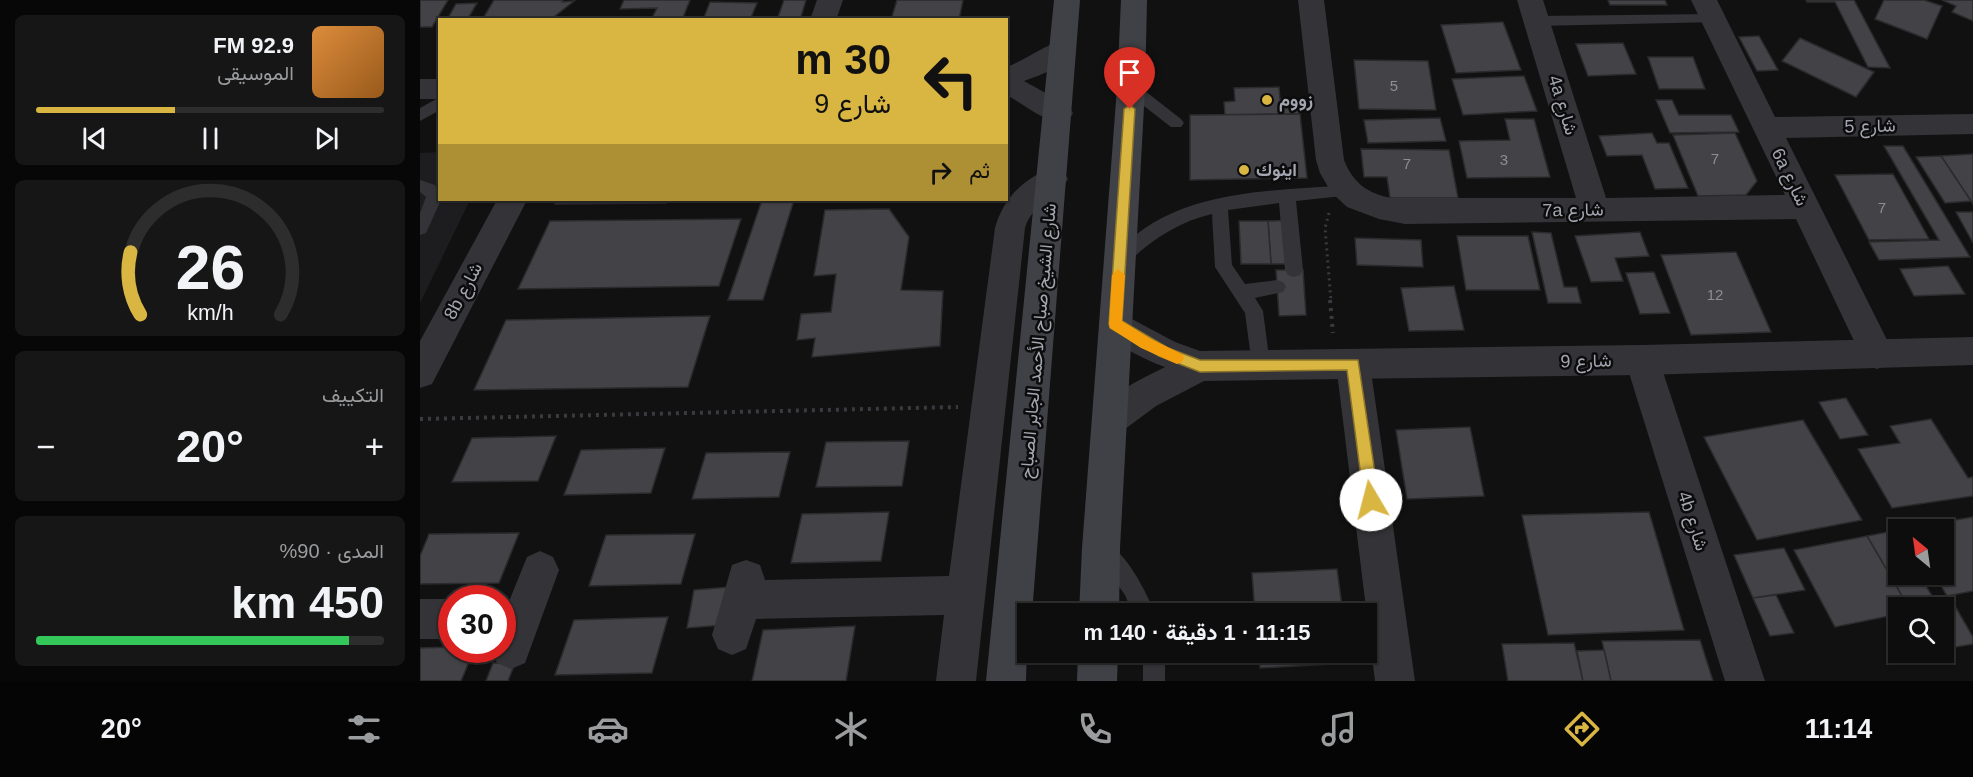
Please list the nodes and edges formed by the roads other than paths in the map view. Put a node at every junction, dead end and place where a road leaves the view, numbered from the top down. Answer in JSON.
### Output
{"nodes":[{"id":1,"x":830,"y":0,"type":"edge"},
{"id":2,"x":840,"y":0,"type":"edge"},
{"id":3,"x":1067,"y":0,"type":"edge"},
{"id":4,"x":1134,"y":0,"type":"edge"},
{"id":5,"x":1311,"y":0,"type":"edge"},
{"id":6,"x":1534,"y":10,"type":"edge"},
{"id":7,"x":1709,"y":10,"type":"edge"},
{"id":8,"x":824,"y":18,"type":"edge"},
{"id":9,"x":836,"y":18,"type":"edge"},
{"id":10,"x":1062,"y":50,"type":"junction"},
{"id":11,"x":1008,"y":76,"type":"edge"},
{"id":12,"x":1008,"y":85,"type":"edge"},
{"id":13,"x":1131,"y":88,"type":"junction"},
{"id":14,"x":420,"y":89,"type":"edge"},
{"id":15,"x":438,"y":89,"type":"edge"},
{"id":16,"x":438,"y":103,"type":"edge"},
{"id":17,"x":1059,"y":113,"type":"junction"},
{"id":18,"x":420,"y":115,"type":"edge"},
{"id":19,"x":1176,"y":123,"type":"dead end"},
{"id":20,"x":1973,"y":124,"type":"edge"},
{"id":21,"x":1766,"y":128,"type":"junction"},
{"id":22,"x":1053,"y":179,"type":"junction"},
{"id":23,"x":420,"y":186,"type":"edge"},
{"id":24,"x":1346,"y":191,"type":"junction"},
{"id":25,"x":1287,"y":196,"type":"junction"},
{"id":26,"x":509,"y":203,"type":"edge"},
{"id":27,"x":1220,"y":204,"type":"junction"},
{"id":28,"x":1805,"y":207,"type":"junction"},
{"id":29,"x":1595,"y":210,"type":"junction"},
{"id":30,"x":420,"y":228,"type":"edge"},
{"id":31,"x":1119,"y":260,"type":"junction"},
{"id":32,"x":1294,"y":270,"type":"dead end"},
{"id":33,"x":1277,"y":287,"type":"dead end"},
{"id":34,"x":1242,"y":292,"type":"junction"},
{"id":35,"x":1115,"y":324,"type":"junction"},
{"id":36,"x":1973,"y":351,"type":"edge"},
{"id":37,"x":1877,"y":354,"type":"junction"},
{"id":38,"x":1642,"y":360,"type":"junction"},
{"id":39,"x":1344,"y":364,"type":"junction"},
{"id":40,"x":1262,"y":365,"type":"junction"},
{"id":41,"x":1200,"y":366,"type":"junction"},
{"id":42,"x":420,"y":373,"type":"edge"},
{"id":43,"x":1109,"y":421,"type":"junction"},
{"id":44,"x":1101,"y":548,"type":"junction"},
{"id":45,"x":540,"y":570,"type":"dead end"},
{"id":46,"x":966,"y":595,"type":"junction"},
{"id":47,"x":1099,"y":603,"type":"edge"},
{"id":48,"x":1140,"y":603,"type":"edge"},
{"id":49,"x":739,"y":604,"type":"dead end"},
{"id":50,"x":420,"y":619,"type":"edge"},
{"id":51,"x":438,"y":619,"type":"edge"},
{"id":52,"x":516,"y":620,"type":"edge"},
{"id":53,"x":1098,"y":663,"type":"edge"},
{"id":54,"x":1154,"y":663,"type":"edge"},
{"id":55,"x":956,"y":681,"type":"edge"},
{"id":56,"x":1006,"y":681,"type":"edge"},
{"id":57,"x":1097,"y":681,"type":"edge"},
{"id":58,"x":1154,"y":681,"type":"edge"},
{"id":59,"x":1395,"y":681,"type":"edge"},
{"id":60,"x":1744,"y":681,"type":"edge"}],
"edges":[{"from":1,"to":8,"type":"street"},
{"from":2,"to":9,"type":"street"},
{"from":3,"to":10,"type":"main road","name":"شارع الشيخ صباح الأحمد الجابر الصباح"},
{"from":4,"to":13,"type":"main road"},
{"from":5,"to":24,"type":"street"},
{"from":6,"to":7,"type":"lane"},
{"from":6,"to":29,"type":"street","name":"4a شارع"},
{"from":7,"to":21,"type":"street","name":"6a شارع"},
{"from":10,"to":11,"type":"street"},
{"from":10,"to":17,"type":"main road","name":"شارع الشيخ صباح الأحمد الجابر الصباح"},
{"from":12,"to":17,"type":"street"},
{"from":13,"to":19,"type":"lane"},
{"from":13,"to":31,"type":"main road"},
{"from":14,"to":15,"type":"street"},
{"from":16,"to":18,"type":"lane"},
{"from":17,"to":22,"type":"main road","name":"شارع الشيخ صباح الأحمد الجابر الصباح"},
{"from":20,"to":21,"type":"street","name":"شارع 5"},
{"from":21,"to":28,"type":"street","name":"6a شارع"},
{"from":22,"to":46,"type":"street"},
{"from":22,"to":56,"type":"main road","name":"شارع الشيخ صباح الأحمد الجابر الصباح"},
{"from":23,"to":30,"type":"lane"},
{"from":24,"to":25,"type":"lane"},
{"from":24,"to":29,"type":"street","name":"7a شارع"},
{"from":25,"to":27,"type":"lane"},
{"from":25,"to":32,"type":"lane"},
{"from":26,"to":42,"type":"street","name":"8b شارع"},
{"from":27,"to":31,"type":"lane"},
{"from":27,"to":34,"type":"lane"},
{"from":28,"to":29,"type":"street","name":"7a شارع"},
{"from":28,"to":37,"type":"street","name":"6a شارع"},
{"from":31,"to":35,"type":"main road"},
{"from":33,"to":34,"type":"lane"},
{"from":34,"to":40,"type":"lane"},
{"from":35,"to":41,"type":"street","name":"شارع 9"},
{"from":35,"to":43,"type":"main road"},
{"from":36,"to":37,"type":"street","name":"شارع 9"},
{"from":37,"to":38,"type":"street","name":"شارع 9"},
{"from":38,"to":39,"type":"street","name":"شارع 9"},
{"from":38,"to":60,"type":"street","name":"4b شارع"},
{"from":39,"to":40,"type":"street","name":"شارع 9"},
{"from":39,"to":59,"type":"street"},
{"from":40,"to":41,"type":"street","name":"شارع 9"},
{"from":41,"to":43,"type":"street","name":"شارع 9"},
{"from":43,"to":44,"type":"main road"},
{"from":44,"to":47,"type":"main road"},
{"from":44,"to":48,"type":"lane"},
{"from":45,"to":52,"type":"street"},
{"from":46,"to":49,"type":"street"},
{"from":46,"to":55,"type":"street"},
{"from":50,"to":51,"type":"street"},
{"from":53,"to":57,"type":"main road"},
{"from":54,"to":58,"type":"lane"}]}
